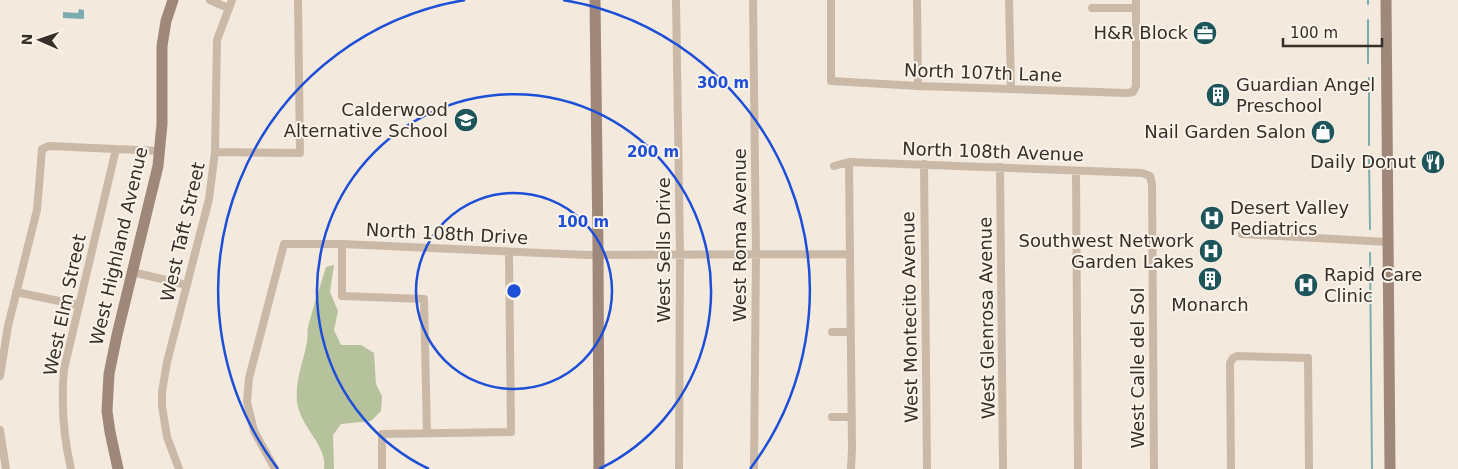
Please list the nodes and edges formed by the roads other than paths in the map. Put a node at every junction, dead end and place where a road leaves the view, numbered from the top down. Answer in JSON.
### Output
{"nodes":[{"id":1,"x":173,"y":0,"type":"edge"},
{"id":2,"x":210,"y":0,"type":"edge"},
{"id":3,"x":298,"y":0,"type":"edge"},
{"id":4,"x":594,"y":0,"type":"edge"},
{"id":5,"x":676,"y":0,"type":"edge"},
{"id":6,"x":752,"y":0,"type":"edge"},
{"id":7,"x":831,"y":0,"type":"edge"},
{"id":8,"x":917,"y":0,"type":"edge"},
{"id":9,"x":1009,"y":0,"type":"edge"},
{"id":10,"x":1386,"y":0,"type":"edge"},
{"id":11,"x":230,"y":4,"type":"edge"},
{"id":12,"x":1136,"y":4,"type":"edge"},
{"id":13,"x":1092,"y":8,"type":"dead end"},
{"id":14,"x":918,"y":86,"type":"junction"},
{"id":15,"x":1011,"y":89,"type":"junction"},
{"id":16,"x":116,"y":149,"type":"junction"},
{"id":17,"x":160,"y":151,"type":"junction"},
{"id":18,"x":215,"y":152,"type":"junction"},
{"id":19,"x":849,"y":162,"type":"junction"},
{"id":20,"x":924,"y":164,"type":"junction"},
{"id":21,"x":834,"y":166,"type":"dead end"},
{"id":22,"x":1000,"y":167,"type":"junction"},
{"id":23,"x":1076,"y":171,"type":"junction"},
{"id":24,"x":1150,"y":176,"type":"joint"},
{"id":25,"x":1242,"y":234,"type":"dead end"},
{"id":26,"x":1388,"y":242,"type":"junction"},
{"id":27,"x":342,"y":244,"type":"junction"},
{"id":28,"x":509,"y":253,"type":"junction"},
{"id":29,"x":680,"y":254,"type":"junction"},
{"id":30,"x":756,"y":254,"type":"junction"},
{"id":31,"x":849,"y":254,"type":"junction"},
{"id":32,"x":598,"y":255,"type":"junction"},
{"id":33,"x":132,"y":272,"type":"junction"},
{"id":34,"x":187,"y":285,"type":"junction"},
{"id":35,"x":16,"y":292,"type":"junction"},
{"id":36,"x":78,"y":305,"type":"junction"},
{"id":37,"x":832,"y":332,"type":"dead end"},
{"id":38,"x":850,"y":332,"type":"junction"},
{"id":39,"x":1,"y":360,"type":"edge"},
{"id":40,"x":0,"y":376,"type":"edge"},
{"id":41,"x":832,"y":417,"type":"dead end"},
{"id":42,"x":852,"y":417,"type":"junction"},
{"id":43,"x":0,"y":430,"type":"edge"},
{"id":44,"x":426,"y":434,"type":"junction"},
{"id":45,"x":6,"y":469,"type":"edge"},
{"id":46,"x":71,"y":469,"type":"edge"},
{"id":47,"x":118,"y":469,"type":"edge"},
{"id":48,"x":179,"y":469,"type":"edge"},
{"id":49,"x":275,"y":469,"type":"edge"},
{"id":50,"x":382,"y":469,"type":"edge"},
{"id":51,"x":599,"y":469,"type":"edge"},
{"id":52,"x":679,"y":469,"type":"edge"},
{"id":53,"x":754,"y":469,"type":"edge"},
{"id":54,"x":851,"y":469,"type":"edge"},
{"id":55,"x":927,"y":469,"type":"edge"},
{"id":56,"x":1003,"y":469,"type":"edge"},
{"id":57,"x":1078,"y":469,"type":"edge"},
{"id":58,"x":1154,"y":469,"type":"edge"},
{"id":59,"x":1231,"y":469,"type":"edge"},
{"id":60,"x":1309,"y":469,"type":"edge"},
{"id":61,"x":1390,"y":469,"type":"edge"}],
"edges":[{"from":1,"to":17,"type":"street","name":"West Highland Avenue"},
{"from":2,"to":11,"type":"street"},
{"from":3,"to":18,"type":"street"},
{"from":4,"to":32,"type":"street"},
{"from":5,"to":29,"type":"street","name":"West Sells Drive"},
{"from":6,"to":30,"type":"street","name":"West Roma Avenue"},
{"from":7,"to":14,"type":"street","name":"North 107th Lane"},
{"from":8,"to":14,"type":"street"},
{"from":9,"to":15,"type":"street"},
{"from":10,"to":26,"type":"street"},
{"from":11,"to":18,"type":"street","name":"West Taft Street"},
{"from":12,"to":13,"type":"street"},
{"from":12,"to":15,"type":"street","name":"North 107th Lane"},
{"from":14,"to":15,"type":"street","name":"North 107th Lane"},
{"from":16,"to":17,"type":"street"},
{"from":16,"to":35,"type":"street"},
{"from":16,"to":36,"type":"street","name":"West Elm Street"},
{"from":17,"to":33,"type":"street","name":"West Highland Avenue"},
{"from":18,"to":34,"type":"street","name":"West Taft Street"},
{"from":19,"to":20,"type":"street","name":"North 108th Avenue"},
{"from":19,"to":21,"type":"street","name":"North 108th Avenue"},
{"from":19,"to":31,"type":"street"},
{"from":20,"to":22,"type":"street","name":"North 108th Avenue"},
{"from":20,"to":55,"type":"street","name":"West Montecito Avenue"},
{"from":22,"to":23,"type":"street","name":"North 108th Avenue"},
{"from":22,"to":56,"type":"street","name":"West Glenrosa Avenue"},
{"from":23,"to":24,"type":"street","name":"North 108th Avenue"},
{"from":23,"to":57,"type":"street"},
{"from":24,"to":58,"type":"street","name":"West Calle del Sol"},
{"from":25,"to":26,"type":"street"},
{"from":26,"to":61,"type":"street"},
{"from":27,"to":28,"type":"street","name":"North 108th Drive"},
{"from":27,"to":44,"type":"street"},
{"from":27,"to":49,"type":"street","name":"North 108th Drive"},
{"from":28,"to":32,"type":"street","name":"North 108th Drive"},
{"from":28,"to":44,"type":"street"},
{"from":29,"to":30,"type":"street","name":"North 108th Drive"},
{"from":29,"to":32,"type":"street","name":"North 108th Drive"},
{"from":29,"to":52,"type":"street","name":"West Sells Drive"},
{"from":30,"to":31,"type":"street","name":"North 108th Drive"},
{"from":30,"to":53,"type":"street","name":"West Roma Avenue"},
{"from":31,"to":38,"type":"street"},
{"from":32,"to":51,"type":"street"},
{"from":33,"to":34,"type":"street"},
{"from":33,"to":47,"type":"street","name":"West Highland Avenue"},
{"from":34,"to":48,"type":"street","name":"West Taft Street"},
{"from":35,"to":36,"type":"street"},
{"from":35,"to":39,"type":"street"},
{"from":36,"to":46,"type":"street","name":"West Elm Street"},
{"from":37,"to":38,"type":"street"},
{"from":38,"to":42,"type":"street"},
{"from":39,"to":40,"type":"street"},
{"from":41,"to":42,"type":"street"},
{"from":42,"to":54,"type":"street"},
{"from":43,"to":45,"type":"street"},
{"from":44,"to":50,"type":"street"},
{"from":59,"to":60,"type":"street"}]}
